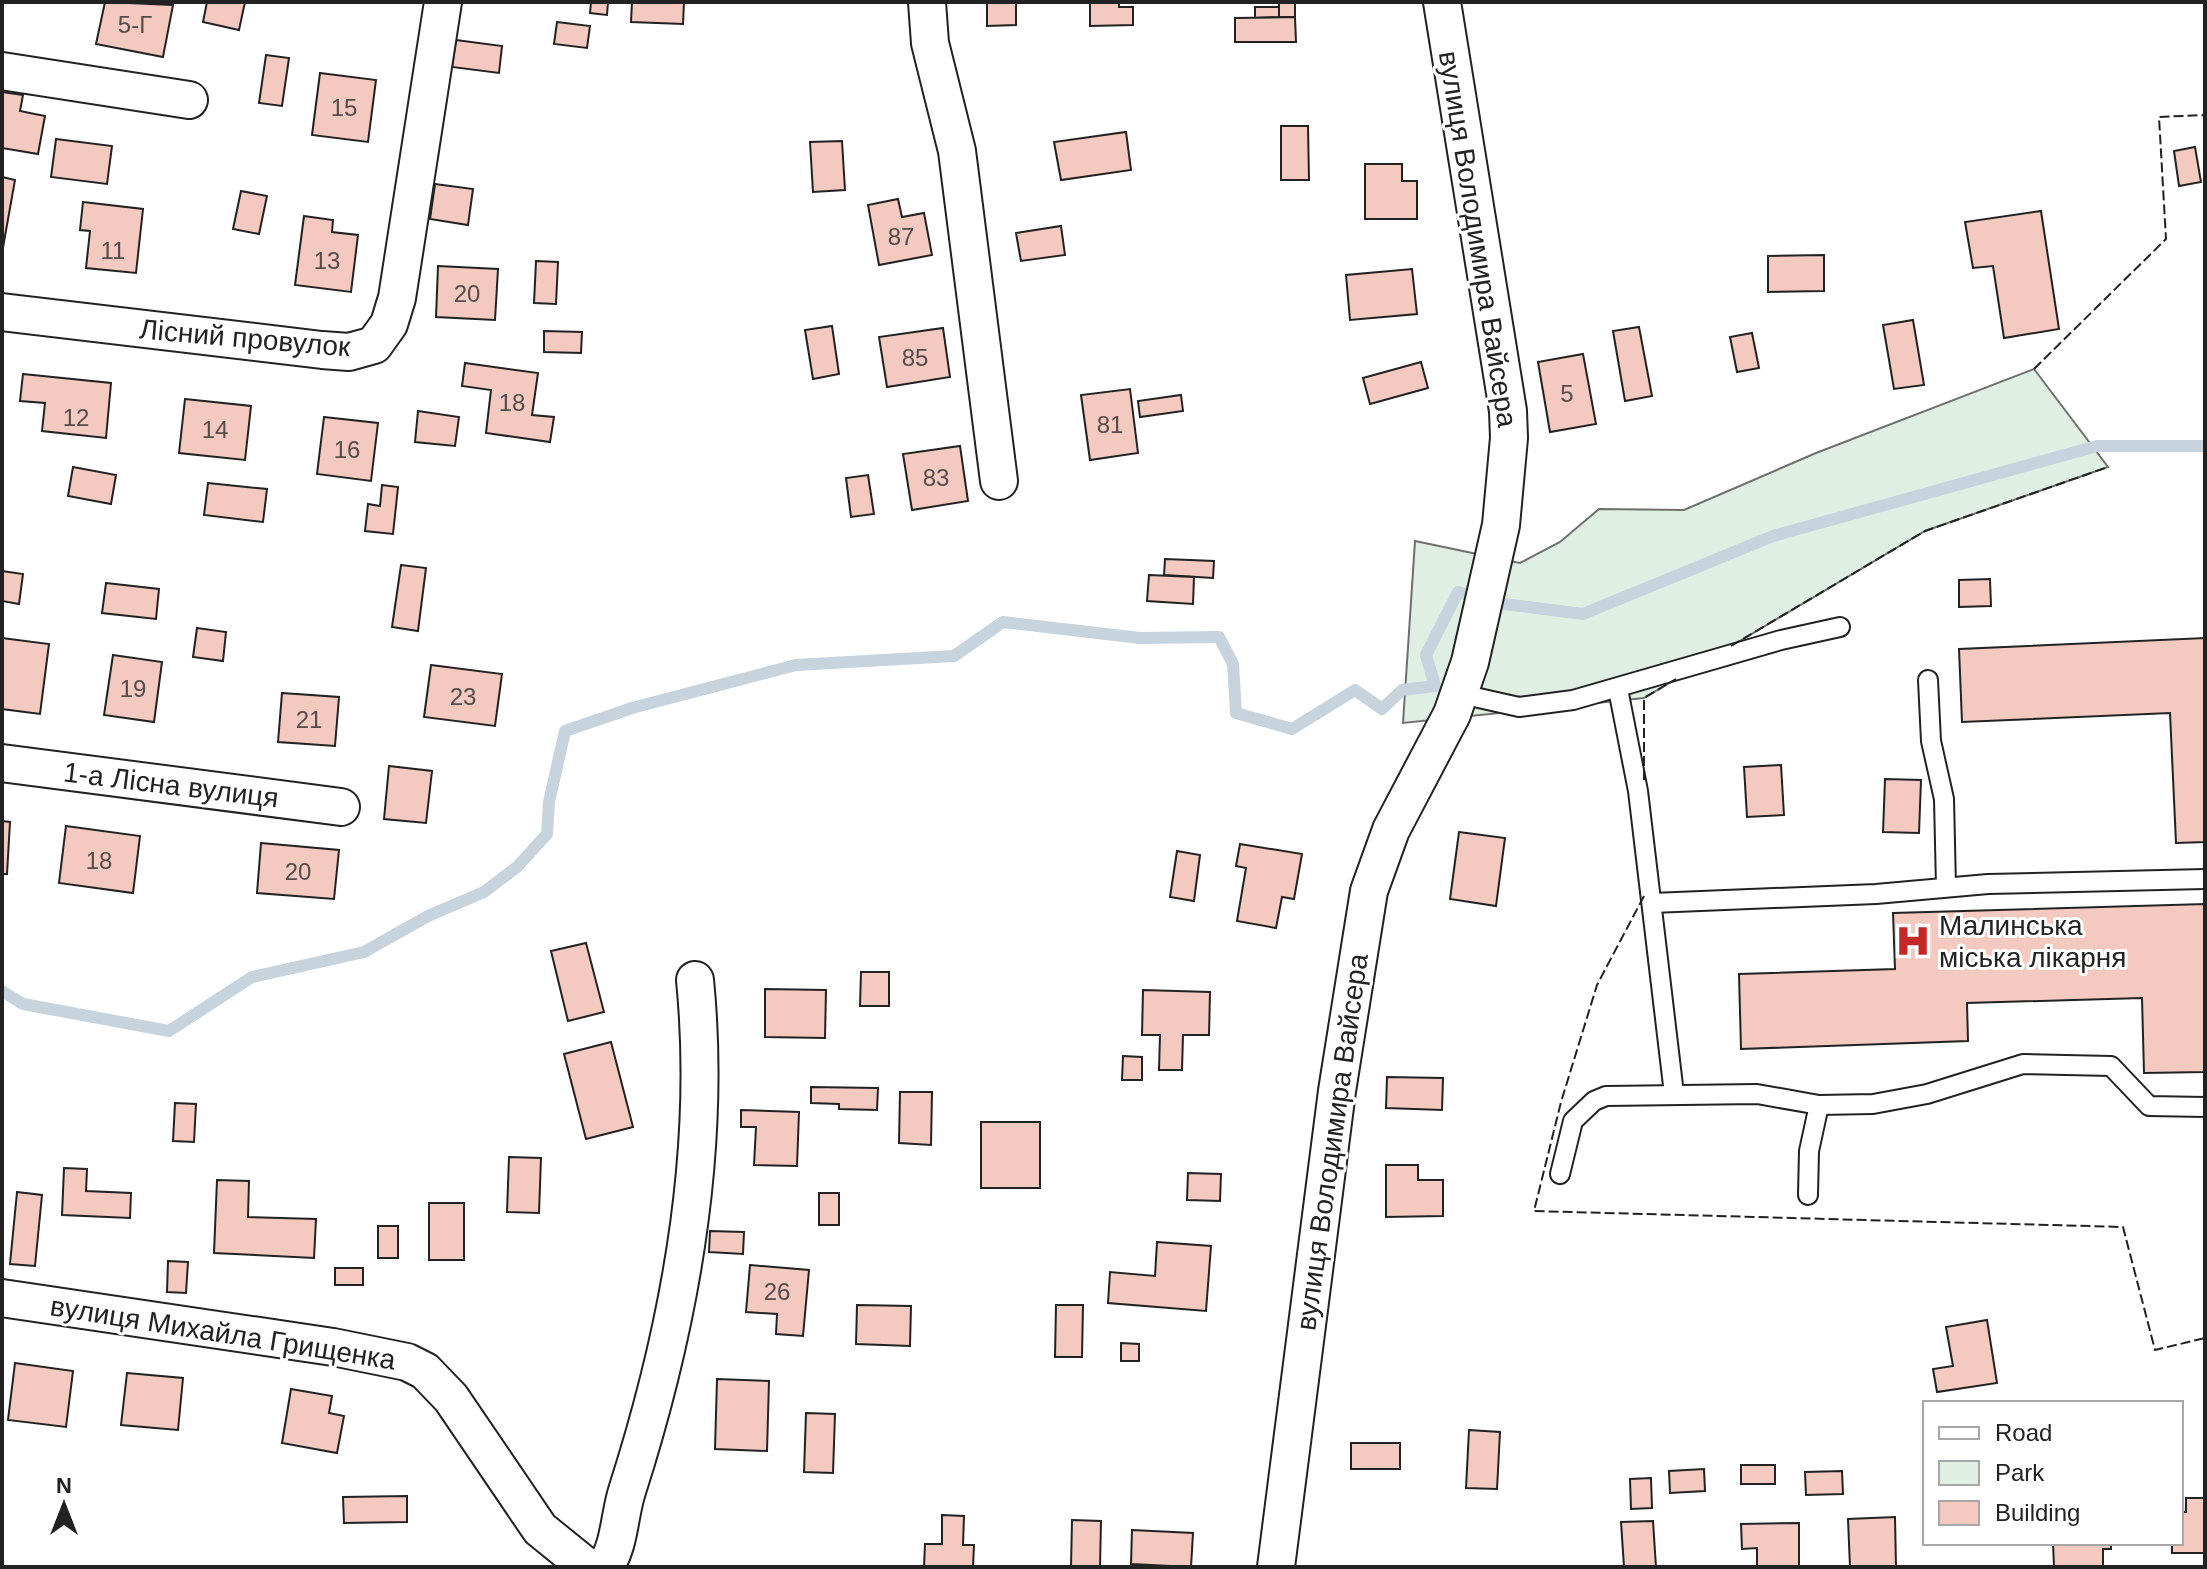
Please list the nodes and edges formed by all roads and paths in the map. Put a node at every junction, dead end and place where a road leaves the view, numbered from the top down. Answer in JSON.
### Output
{"nodes":[{"id":1,"x":443,"y":2,"type":"edge"},
{"id":2,"x":927,"y":2,"type":"edge"},
{"id":3,"x":1442,"y":2,"type":"edge"},
{"id":4,"x":2,"y":71,"type":"edge"},
{"id":5,"x":189,"y":100,"type":"dead end"},
{"id":6,"x":2,"y":312,"type":"edge"},
{"id":7,"x":999,"y":481,"type":"dead end"},
{"id":8,"x":1840,"y":627,"type":"dead end"},
{"id":9,"x":1928,"y":680,"type":"dead end"},
{"id":10,"x":1618,"y":689,"type":"junction"},
{"id":11,"x":1461,"y":694,"type":"junction"},
{"id":12,"x":2,"y":763,"type":"edge"},
{"id":13,"x":341,"y":807,"type":"dead end"},
{"id":14,"x":2205,"y":879,"type":"edge"},
{"id":15,"x":1946,"y":887,"type":"junction"},
{"id":16,"x":1652,"y":903,"type":"junction"},
{"id":17,"x":695,"y":980,"type":"dead end"},
{"id":18,"x":1674,"y":1094,"type":"junction"},
{"id":19,"x":1819,"y":1105,"type":"junction"},
{"id":20,"x":2205,"y":1107,"type":"edge"},
{"id":21,"x":1560,"y":1174,"type":"dead end"},
{"id":22,"x":1808,"y":1195,"type":"dead end"},
{"id":23,"x":2,"y":1298,"type":"edge"},
{"id":24,"x":587,"y":1567,"type":"edge"},
{"id":25,"x":605,"y":1567,"type":"edge"},
{"id":26,"x":1276,"y":1567,"type":"edge"}],
"edges":[{"from":1,"to":6,"type":"street","name":"Лісний провулок"},
{"from":2,"to":7,"type":"street"},
{"from":3,"to":11,"type":"street","name":"вулиця Володимира Вайсера"},
{"from":4,"to":5,"type":"street"},
{"from":8,"to":10,"type":"lane"},
{"from":9,"to":15,"type":"lane"},
{"from":10,"to":11,"type":"lane"},
{"from":10,"to":16,"type":"lane"},
{"from":11,"to":26,"type":"street","name":"вулиця Володимира Вайсера"},
{"from":12,"to":13,"type":"street","name":"1-а Лісна вулиця"},
{"from":14,"to":15,"type":"lane"},
{"from":15,"to":16,"type":"lane"},
{"from":16,"to":18,"type":"lane"},
{"from":17,"to":25,"type":"street"},
{"from":18,"to":19,"type":"lane"},
{"from":18,"to":21,"type":"lane"},
{"from":19,"to":20,"type":"lane"},
{"from":19,"to":22,"type":"lane"},
{"from":23,"to":24,"type":"street","name":"вулиця Михайла Грищенка"}]}
